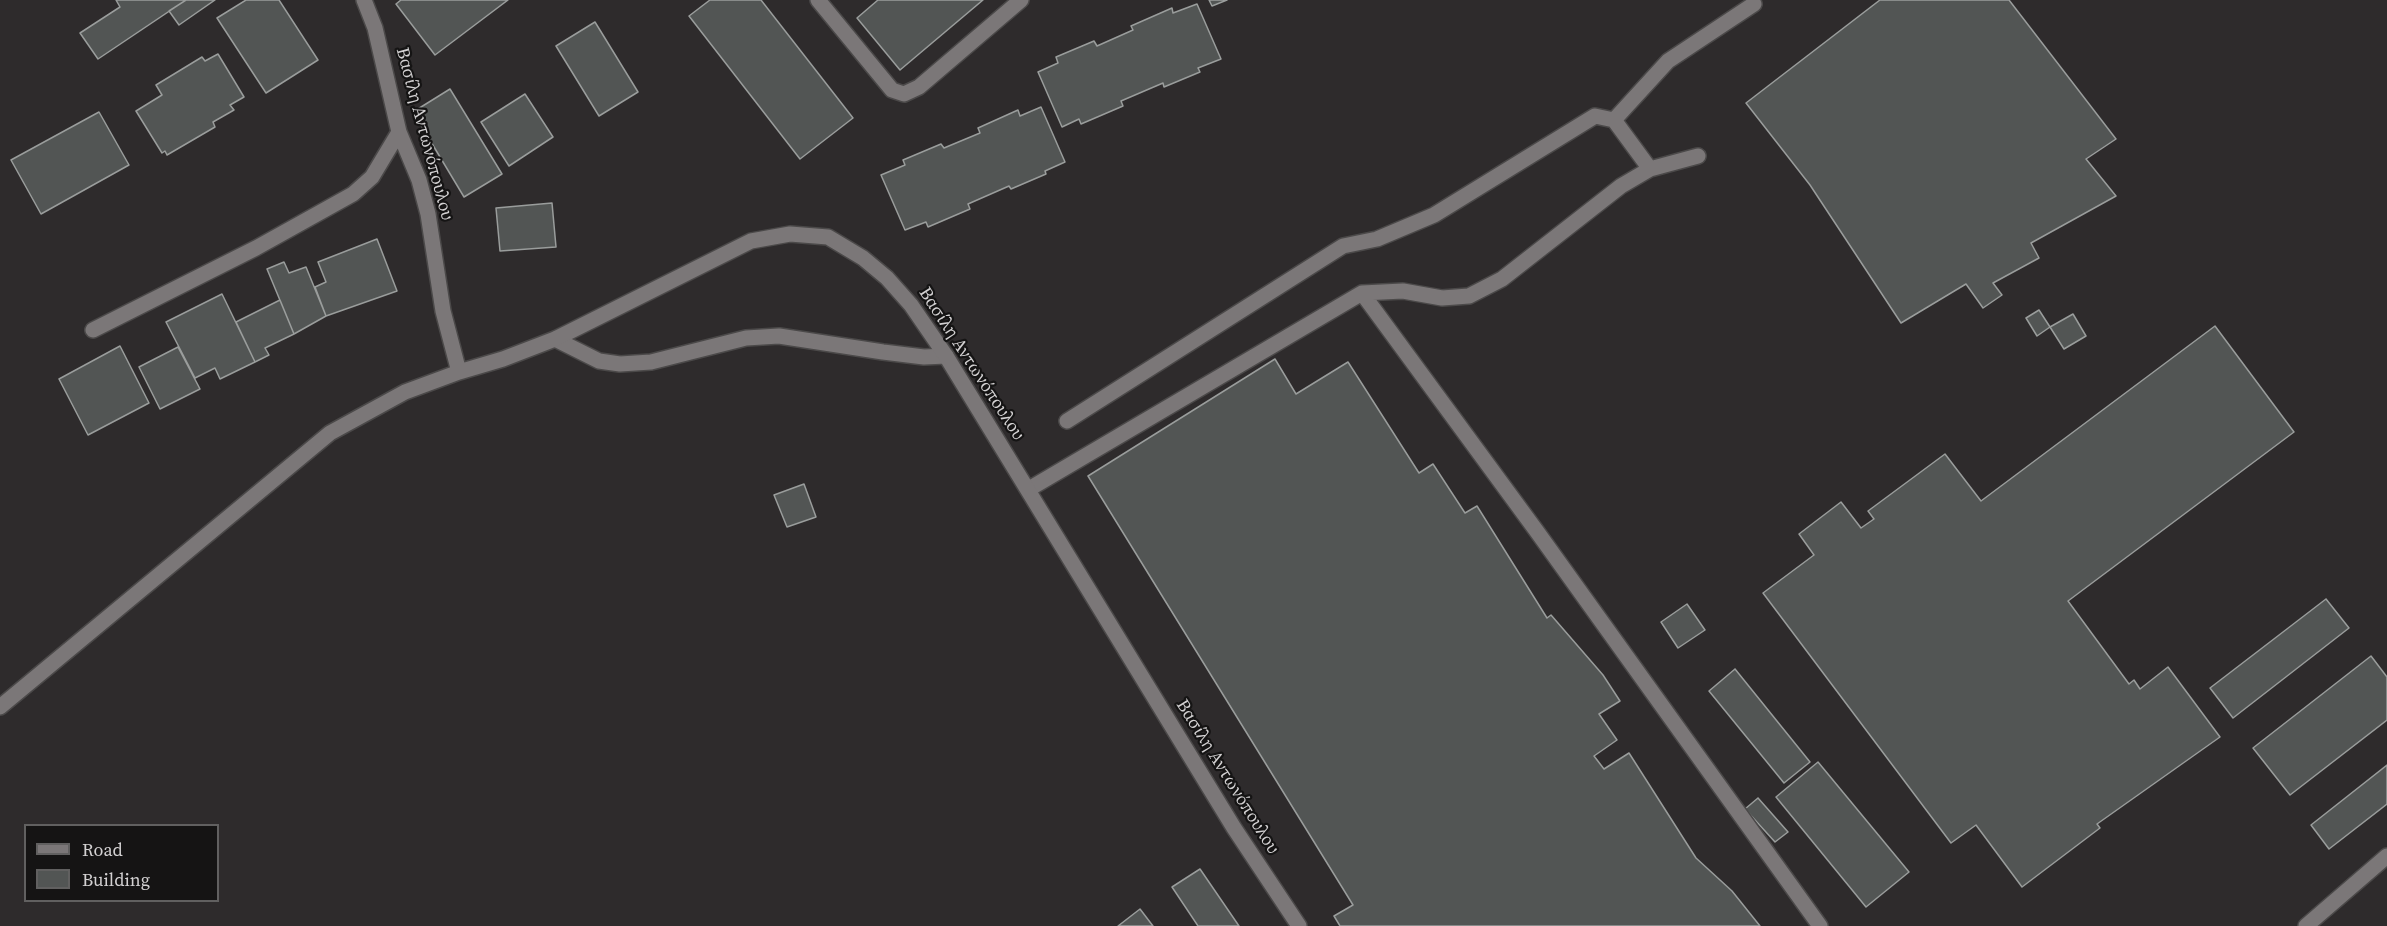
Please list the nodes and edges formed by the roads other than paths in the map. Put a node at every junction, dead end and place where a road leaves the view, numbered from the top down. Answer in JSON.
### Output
{"nodes":[{"id":1,"x":364,"y":0,"type":"edge"},
{"id":2,"x":818,"y":0,"type":"edge"},
{"id":3,"x":1021,"y":0,"type":"edge"},
{"id":4,"x":1754,"y":4,"type":"dead end"},
{"id":5,"x":1614,"y":120,"type":"junction"},
{"id":6,"x":399,"y":132,"type":"junction"},
{"id":7,"x":1698,"y":156,"type":"dead end"},
{"id":8,"x":1650,"y":169,"type":"junction"},
{"id":9,"x":1362,"y":292,"type":"junction"},
{"id":10,"x":93,"y":330,"type":"dead end"},
{"id":11,"x":555,"y":339,"type":"junction"},
{"id":12,"x":946,"y":356,"type":"junction"},
{"id":13,"x":459,"y":372,"type":"junction"},
{"id":14,"x":1067,"y":421,"type":"dead end"},
{"id":15,"x":1029,"y":489,"type":"junction"},
{"id":16,"x":0,"y":707,"type":"edge"},
{"id":17,"x":2387,"y":856,"type":"edge"},
{"id":18,"x":1299,"y":926,"type":"edge"},
{"id":19,"x":1820,"y":926,"type":"edge"},
{"id":20,"x":2306,"y":926,"type":"edge"}],
"edges":[{"from":1,"to":6,"type":"street","name":"Βασίλη Αντωνόπουλου"},
{"from":2,"to":3,"type":"street"},
{"from":4,"to":5,"type":"street"},
{"from":5,"to":8,"type":"street"},
{"from":5,"to":14,"type":"street"},
{"from":6,"to":10,"type":"street"},
{"from":6,"to":13,"type":"street","name":"Βασίλη Αντωνόπουλου"},
{"from":7,"to":8,"type":"street"},
{"from":8,"to":9,"type":"street"},
{"from":9,"to":15,"type":"street"},
{"from":9,"to":19,"type":"street"},
{"from":11,"to":12,"type":"street"},
{"from":11,"to":12,"type":"street","name":"Βασίλη Αντωνόπουλου"},
{"from":11,"to":13,"type":"street","name":"Βασίλη Αντωνόπουλου"},
{"from":12,"to":15,"type":"street","name":"Βασίλη Αντωνόπουλου"},
{"from":13,"to":16,"type":"street"},
{"from":15,"to":18,"type":"street","name":"Βασίλη Αντωνόπουλου"},
{"from":17,"to":20,"type":"street"}]}
